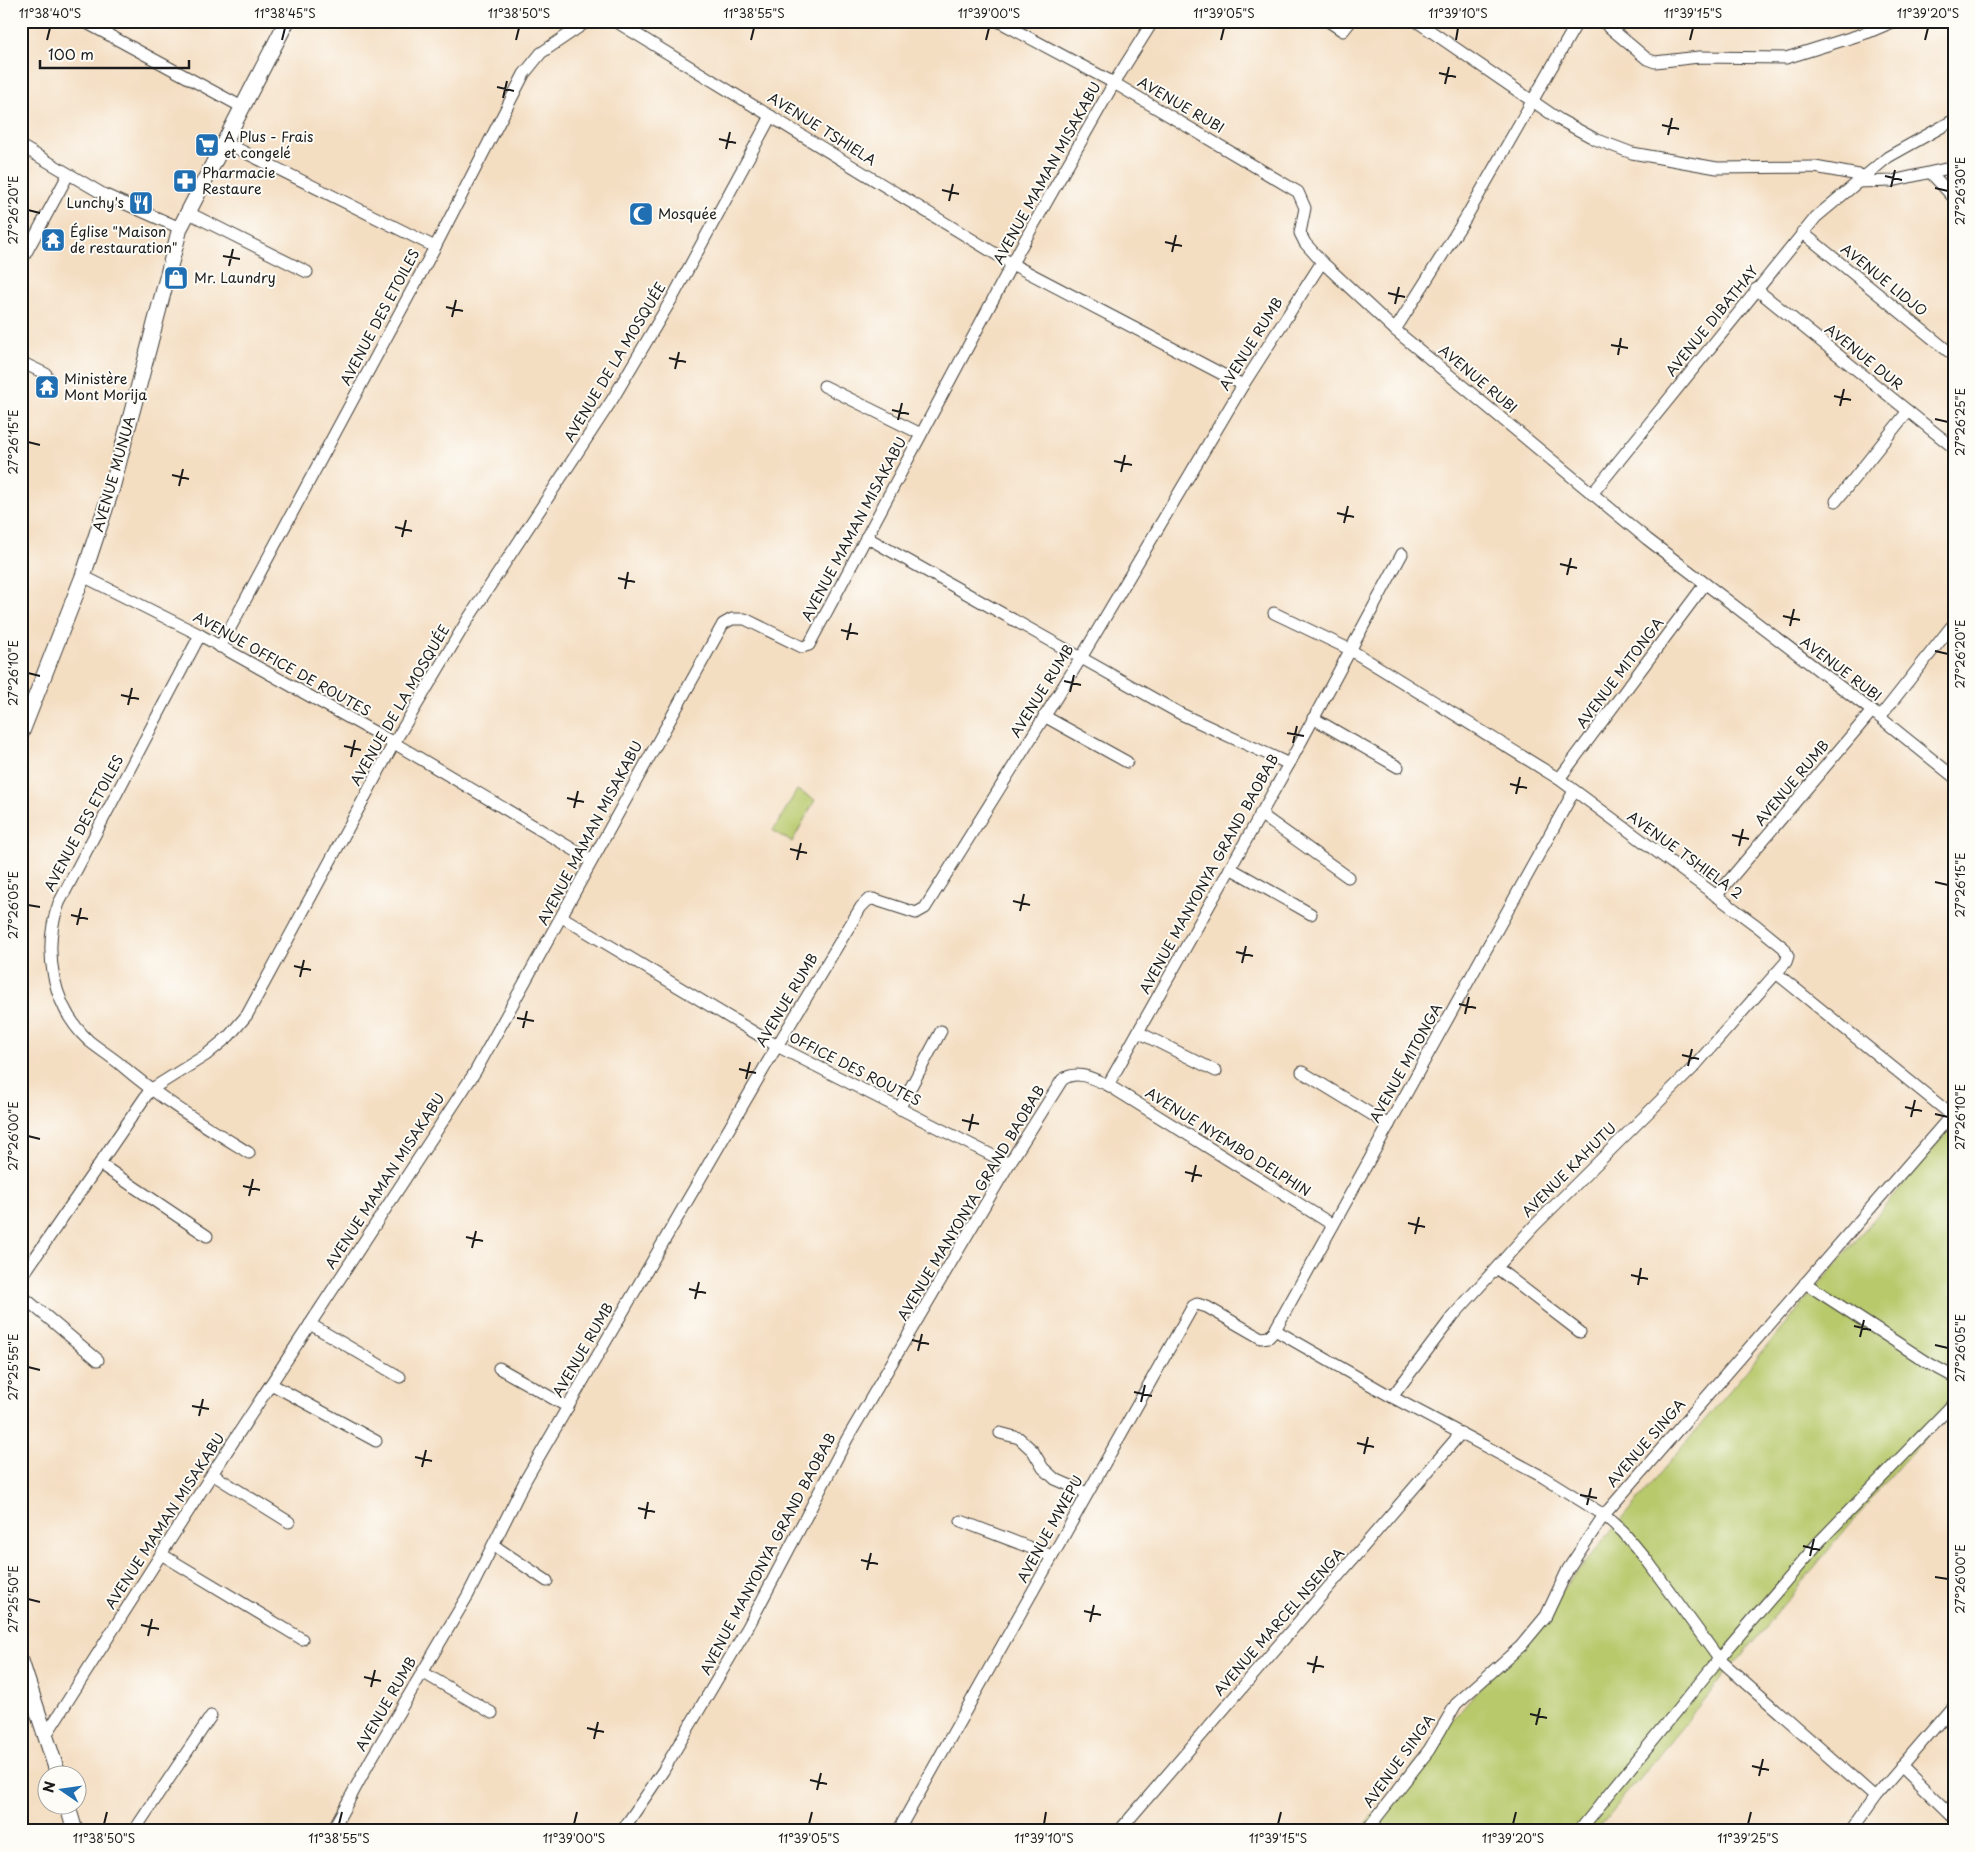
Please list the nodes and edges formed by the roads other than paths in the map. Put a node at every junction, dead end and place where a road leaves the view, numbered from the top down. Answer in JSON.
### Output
{"nodes":[{"id":1,"x":83,"y":21,"type":"edge"},
{"id":2,"x":287,"y":21,"type":"edge"},
{"id":3,"x":588,"y":21,"type":"edge"},
{"id":4,"x":615,"y":21,"type":"edge"},
{"id":5,"x":998,"y":21,"type":"edge"},
{"id":6,"x":1153,"y":21,"type":"edge"},
{"id":7,"x":1328,"y":21,"type":"edge"},
{"id":8,"x":1350,"y":21,"type":"edge"},
{"id":9,"x":1416,"y":21,"type":"edge"},
{"id":10,"x":1578,"y":21,"type":"edge"},
{"id":11,"x":1602,"y":21,"type":"edge"},
{"id":12,"x":1895,"y":21,"type":"edge"},
{"id":13,"x":1114,"y":83,"type":"junction"},
{"id":14,"x":1533,"y":101,"type":"junction"},
{"id":15,"x":242,"y":107,"type":"junction"},
{"id":16,"x":772,"y":116,"type":"junction"},
{"id":17,"x":1954,"y":120,"type":"edge"},
{"id":18,"x":224,"y":142,"type":"junction"},
{"id":19,"x":21,"y":146,"type":"edge"},
{"id":20,"x":1954,"y":167,"type":"edge"},
{"id":21,"x":1932,"y":173,"type":"junction"},
{"id":22,"x":68,"y":175,"type":"junction"},
{"id":23,"x":1860,"y":179,"type":"junction"},
{"id":24,"x":1954,"y":198,"type":"edge"},
{"id":25,"x":187,"y":212,"type":"junction"},
{"id":26,"x":180,"y":228,"type":"junction"},
{"id":27,"x":1802,"y":232,"type":"junction"},
{"id":28,"x":434,"y":247,"type":"junction"},
{"id":29,"x":21,"y":262,"type":"edge"},
{"id":30,"x":1322,"y":262,"type":"junction"},
{"id":31,"x":1012,"y":264,"type":"junction"},
{"id":32,"x":307,"y":272,"type":"dead end"},
{"id":33,"x":1756,"y":289,"type":"junction"},
{"id":34,"x":1395,"y":330,"type":"junction"},
{"id":35,"x":1948,"y":351,"type":"dead end"},
{"id":36,"x":21,"y":362,"type":"edge"},
{"id":37,"x":46,"y":374,"type":"dead end"},
{"id":38,"x":1243,"y":385,"type":"junction"},
{"id":39,"x":824,"y":386,"type":"dead end"},
{"id":40,"x":1908,"y":411,"type":"junction"},
{"id":41,"x":921,"y":434,"type":"junction"},
{"id":42,"x":1954,"y":448,"type":"edge"},
{"id":43,"x":1592,"y":494,"type":"junction"},
{"id":44,"x":1836,"y":501,"type":"dead end"},
{"id":45,"x":866,"y":537,"type":"junction"},
{"id":46,"x":1402,"y":554,"type":"dead end"},
{"id":47,"x":83,"y":576,"type":"junction"},
{"id":48,"x":1705,"y":584,"type":"junction"},
{"id":49,"x":1274,"y":613,"type":"dead end"},
{"id":50,"x":1951,"y":627,"type":"dead end"},
{"id":51,"x":200,"y":634,"type":"junction"},
{"id":52,"x":220,"y":647,"type":"junction"},
{"id":53,"x":1349,"y":649,"type":"junction"},
{"id":54,"x":1081,"y":658,"type":"junction"},
{"id":55,"x":1876,"y":714,"type":"junction"},
{"id":56,"x":1044,"y":716,"type":"junction"},
{"id":57,"x":1313,"y":718,"type":"junction"},
{"id":58,"x":21,"y":734,"type":"edge"},
{"id":59,"x":394,"y":743,"type":"junction"},
{"id":60,"x":1127,"y":762,"type":"dead end"},
{"id":61,"x":1289,"y":764,"type":"junction"},
{"id":62,"x":1398,"y":767,"type":"dead end"},
{"id":63,"x":1954,"y":777,"type":"edge"},
{"id":64,"x":1559,"y":780,"type":"junction"},
{"id":65,"x":1574,"y":791,"type":"junction"},
{"id":66,"x":1260,"y":814,"type":"junction"},
{"id":67,"x":591,"y":860,"type":"junction"},
{"id":68,"x":1230,"y":868,"type":"junction"},
{"id":69,"x":1348,"y":877,"type":"dead end"},
{"id":70,"x":1716,"y":896,"type":"junction"},
{"id":71,"x":1311,"y":914,"type":"dead end"},
{"id":72,"x":562,"y":917,"type":"junction"},
{"id":73,"x":1776,"y":973,"type":"junction"},
{"id":74,"x":941,"y":1032,"type":"dead end"},
{"id":75,"x":1138,"y":1032,"type":"junction"},
{"id":76,"x":777,"y":1046,"type":"junction"},
{"id":77,"x":1216,"y":1071,"type":"dead end"},
{"id":78,"x":1302,"y":1072,"type":"dead end"},
{"id":79,"x":1108,"y":1085,"type":"junction"},
{"id":80,"x":150,"y":1090,"type":"junction"},
{"id":81,"x":899,"y":1109,"type":"junction"},
{"id":82,"x":1953,"y":1115,"type":"edge"},
{"id":83,"x":1389,"y":1125,"type":"junction"},
{"id":84,"x":249,"y":1153,"type":"dead end"},
{"id":85,"x":100,"y":1164,"type":"junction"},
{"id":86,"x":1009,"y":1164,"type":"junction"},
{"id":87,"x":1333,"y":1225,"type":"junction"},
{"id":88,"x":208,"y":1236,"type":"dead end"},
{"id":89,"x":1497,"y":1268,"type":"junction"},
{"id":90,"x":21,"y":1278,"type":"edge"},
{"id":91,"x":1805,"y":1284,"type":"junction"},
{"id":92,"x":21,"y":1295,"type":"edge"},
{"id":93,"x":310,"y":1324,"type":"junction"},
{"id":94,"x":1275,"y":1330,"type":"junction"},
{"id":95,"x":1580,"y":1332,"type":"dead end"},
{"id":96,"x":98,"y":1360,"type":"dead end"},
{"id":97,"x":498,"y":1368,"type":"dead end"},
{"id":98,"x":400,"y":1377,"type":"dead end"},
{"id":99,"x":1954,"y":1377,"type":"edge"},
{"id":100,"x":271,"y":1384,"type":"junction"},
{"id":101,"x":1392,"y":1397,"type":"junction"},
{"id":102,"x":1954,"y":1403,"type":"edge"},
{"id":103,"x":568,"y":1407,"type":"junction"},
{"id":104,"x":1000,"y":1433,"type":"dead end"},
{"id":105,"x":1461,"y":1433,"type":"junction"},
{"id":106,"x":376,"y":1441,"type":"dead end"},
{"id":107,"x":212,"y":1474,"type":"junction"},
{"id":108,"x":1087,"y":1493,"type":"junction"},
{"id":109,"x":1604,"y":1515,"type":"junction"},
{"id":110,"x":961,"y":1521,"type":"dead end"},
{"id":111,"x":289,"y":1522,"type":"dead end"},
{"id":112,"x":492,"y":1545,"type":"junction"},
{"id":113,"x":161,"y":1554,"type":"junction"},
{"id":114,"x":1052,"y":1556,"type":"junction"},
{"id":115,"x":547,"y":1581,"type":"dead end"},
{"id":116,"x":302,"y":1639,"type":"dead end"},
{"id":117,"x":1720,"y":1659,"type":"junction"},
{"id":118,"x":21,"y":1661,"type":"edge"},
{"id":119,"x":422,"y":1672,"type":"junction"},
{"id":120,"x":26,"y":1693,"type":"edge"},
{"id":121,"x":1954,"y":1705,"type":"edge"},
{"id":122,"x":492,"y":1713,"type":"dead end"},
{"id":123,"x":211,"y":1716,"type":"dead end"},
{"id":124,"x":46,"y":1734,"type":"junction"},
{"id":125,"x":55,"y":1764,"type":"edge"},
{"id":126,"x":1901,"y":1766,"type":"junction"},
{"id":127,"x":1875,"y":1797,"type":"junction"},
{"id":128,"x":70,"y":1814,"type":"edge"},
{"id":129,"x":1954,"y":1818,"type":"edge"},
{"id":130,"x":75,"y":1831,"type":"edge"},
{"id":131,"x":134,"y":1831,"type":"edge"},
{"id":132,"x":332,"y":1831,"type":"edge"},
{"id":133,"x":622,"y":1831,"type":"edge"},
{"id":134,"x":898,"y":1831,"type":"edge"},
{"id":135,"x":1119,"y":1831,"type":"edge"},
{"id":136,"x":1366,"y":1831,"type":"edge"},
{"id":137,"x":1579,"y":1831,"type":"edge"},
{"id":138,"x":1851,"y":1831,"type":"edge"}],
"edges":[{"from":1,"to":15,"type":"street"},
{"from":2,"to":15,"type":"main road","name":"AVENUE MUNUA"},
{"from":3,"to":28,"type":"street","name":"AVENUE DES ETOILES"},
{"from":4,"to":16,"type":"street","name":"AVENUE TSHIELA"},
{"from":5,"to":13,"type":"street","name":"AVENUE RUBI"},
{"from":6,"to":13,"type":"street","name":"AVENUE MAMAN MISAKABU"},
{"from":7,"to":8,"type":"street"},
{"from":9,"to":14,"type":"street"},
{"from":10,"to":14,"type":"street"},
{"from":11,"to":12,"type":"street"},
{"from":13,"to":30,"type":"street","name":"AVENUE RUBI"},
{"from":13,"to":31,"type":"street","name":"AVENUE MAMAN MISAKABU"},
{"from":14,"to":23,"type":"street"},
{"from":14,"to":34,"type":"street"},
{"from":15,"to":18,"type":"main road","name":"AVENUE MUNUA"},
{"from":16,"to":31,"type":"street","name":"AVENUE TSHIELA"},
{"from":16,"to":59,"type":"street","name":"AVENUE DE LA MOSQUÉE"},
{"from":17,"to":23,"type":"street","name":"AVENUE DIBATHAY"},
{"from":18,"to":25,"type":"main road","name":"AVENUE MUNUA"},
{"from":18,"to":28,"type":"street"},
{"from":19,"to":22,"type":"street"},
{"from":20,"to":21,"type":"street"},
{"from":21,"to":23,"type":"street"},
{"from":21,"to":24,"type":"street"},
{"from":22,"to":26,"type":"street"},
{"from":22,"to":29,"type":"street"},
{"from":23,"to":27,"type":"street","name":"AVENUE DIBATHAY"},
{"from":25,"to":26,"type":"main road","name":"AVENUE MUNUA"},
{"from":25,"to":32,"type":"street"},
{"from":26,"to":47,"type":"main road","name":"AVENUE MUNUA"},
{"from":27,"to":33,"type":"street","name":"AVENUE DIBATHAY"},
{"from":27,"to":35,"type":"street","name":"AVENUE LIDJO"},
{"from":28,"to":52,"type":"street","name":"AVENUE DES ETOILES"},
{"from":30,"to":34,"type":"street","name":"AVENUE RUBI"},
{"from":30,"to":38,"type":"street","name":"AVENUE RUMB"},
{"from":31,"to":38,"type":"street","name":"AVENUE TSHIELA"},
{"from":31,"to":41,"type":"street","name":"AVENUE MAMAN MISAKABU"},
{"from":33,"to":40,"type":"street","name":"AVENUE DUR"},
{"from":33,"to":43,"type":"street","name":"AVENUE DIBATHAY"},
{"from":34,"to":43,"type":"street","name":"AVENUE RUBI"},
{"from":36,"to":37,"type":"street"},
{"from":38,"to":54,"type":"street","name":"AVENUE RUMB"},
{"from":39,"to":41,"type":"street"},
{"from":40,"to":42,"type":"street","name":"AVENUE DUR"},
{"from":40,"to":44,"type":"street"},
{"from":41,"to":45,"type":"street","name":"AVENUE MAMAN MISAKABU"},
{"from":43,"to":48,"type":"street","name":"AVENUE RUBI"},
{"from":45,"to":54,"type":"street"},
{"from":45,"to":67,"type":"street","name":"AVENUE MAMAN MISAKABU"},
{"from":46,"to":53,"type":"street","name":"AVENUE MANYONYA GRAND BAOBAB"},
{"from":47,"to":51,"type":"street","name":"AVENUE OFFICE DE ROUTES"},
{"from":47,"to":58,"type":"main road","name":"AVENUE MUNUA"},
{"from":48,"to":55,"type":"street","name":"AVENUE RUBI"},
{"from":48,"to":64,"type":"street","name":"AVENUE MITONGA"},
{"from":49,"to":53,"type":"street","name":"AVENUE TSHIELA 2"},
{"from":50,"to":55,"type":"street"},
{"from":51,"to":52,"type":"street","name":"AVENUE OFFICE DE ROUTES"},
{"from":51,"to":80,"type":"street","name":"AVENUE DES ETOILES"},
{"from":52,"to":59,"type":"street","name":"AVENUE OFFICE DE ROUTES"},
{"from":53,"to":57,"type":"street","name":"AVENUE MANYONYA GRAND BAOBAB"},
{"from":53,"to":64,"type":"street","name":"AVENUE TSHIELA 2"},
{"from":54,"to":56,"type":"street","name":"AVENUE RUMB"},
{"from":54,"to":61,"type":"street"},
{"from":55,"to":63,"type":"street","name":"AVENUE RUBI"},
{"from":55,"to":70,"type":"street","name":"AVENUE RUMB"},
{"from":56,"to":60,"type":"street"},
{"from":56,"to":76,"type":"street","name":"AVENUE RUMB"},
{"from":57,"to":61,"type":"street","name":"AVENUE MANYONYA GRAND BAOBAB"},
{"from":57,"to":62,"type":"street"},
{"from":59,"to":67,"type":"street","name":"AVENUE OFFICE DE ROUTES"},
{"from":59,"to":80,"type":"street","name":"AVENUE DE LA MOSQUÉE"},
{"from":61,"to":66,"type":"street","name":"AVENUE MANYONYA GRAND BAOBAB"},
{"from":64,"to":65,"type":"street","name":"AVENUE TSHIELA 2"},
{"from":65,"to":70,"type":"street","name":"AVENUE TSHIELA 2"},
{"from":65,"to":83,"type":"street","name":"AVENUE MITONGA"},
{"from":66,"to":68,"type":"street","name":"AVENUE MANYONYA GRAND BAOBAB"},
{"from":66,"to":69,"type":"street"},
{"from":67,"to":72,"type":"street","name":"AVENUE MAMAN MISAKABU"},
{"from":68,"to":71,"type":"street"},
{"from":68,"to":75,"type":"street","name":"AVENUE MANYONYA GRAND BAOBAB"},
{"from":70,"to":73,"type":"street","name":"AVENUE TSHIELA 2"},
{"from":72,"to":76,"type":"street","name":"OFFICE DES ROUTES"},
{"from":72,"to":93,"type":"street","name":"AVENUE MAMAN MISAKABU"},
{"from":73,"to":82,"type":"street"},
{"from":73,"to":89,"type":"street","name":"AVENUE KAHUTU"},
{"from":74,"to":81,"type":"street"},
{"from":75,"to":77,"type":"street"},
{"from":75,"to":79,"type":"street","name":"AVENUE MANYONYA GRAND BAOBAB"},
{"from":76,"to":81,"type":"street","name":"OFFICE DES ROUTES"},
{"from":76,"to":103,"type":"street","name":"AVENUE RUMB"},
{"from":78,"to":83,"type":"street"},
{"from":79,"to":86,"type":"street","name":"AVENUE MANYONYA GRAND BAOBAB"},
{"from":79,"to":87,"type":"street","name":"AVENUE NYEMBO DELPHIN"},
{"from":80,"to":84,"type":"street","name":"AVENUE DES ETOILES"},
{"from":80,"to":85,"type":"street","name":"AVENUE DE LA MOSQUÉE"},
{"from":81,"to":86,"type":"street","name":"OFFICE DES ROUTES"},
{"from":82,"to":91,"type":"street","name":"AVENUE SINGA"},
{"from":83,"to":87,"type":"street","name":"AVENUE MITONGA"},
{"from":85,"to":88,"type":"street"},
{"from":85,"to":90,"type":"street","name":"AVENUE DE LA MOSQUÉE"},
{"from":86,"to":133,"type":"street","name":"AVENUE MANYONYA GRAND BAOBAB"},
{"from":87,"to":94,"type":"street","name":"AVENUE MITONGA"},
{"from":89,"to":95,"type":"street"},
{"from":89,"to":101,"type":"street","name":"AVENUE KAHUTU"},
{"from":91,"to":99,"type":"street"},
{"from":91,"to":109,"type":"street","name":"AVENUE SINGA"},
{"from":92,"to":96,"type":"street"},
{"from":93,"to":98,"type":"street"},
{"from":93,"to":100,"type":"street","name":"AVENUE MAMAN MISAKABU"},
{"from":94,"to":101,"type":"street"},
{"from":94,"to":108,"type":"street","name":"AVENUE MWEPU"},
{"from":97,"to":103,"type":"street"},
{"from":100,"to":106,"type":"street"},
{"from":100,"to":107,"type":"street","name":"AVENUE MAMAN MISAKABU"},
{"from":101,"to":105,"type":"street"},
{"from":102,"to":117,"type":"street"},
{"from":103,"to":112,"type":"street","name":"AVENUE RUMB"},
{"from":104,"to":108,"type":"street"},
{"from":105,"to":109,"type":"street"},
{"from":105,"to":135,"type":"street","name":"AVENUE MARCEL NSENGA"},
{"from":107,"to":111,"type":"street"},
{"from":107,"to":113,"type":"street","name":"AVENUE MAMAN MISAKABU"},
{"from":108,"to":114,"type":"street","name":"AVENUE MWEPU"},
{"from":109,"to":117,"type":"street"},
{"from":109,"to":136,"type":"street","name":"AVENUE SINGA"},
{"from":110,"to":114,"type":"street"},
{"from":112,"to":115,"type":"street"},
{"from":112,"to":119,"type":"street","name":"AVENUE RUMB"},
{"from":113,"to":116,"type":"street"},
{"from":113,"to":124,"type":"street","name":"AVENUE MAMAN MISAKABU"},
{"from":114,"to":134,"type":"street","name":"AVENUE MWEPU"},
{"from":117,"to":127,"type":"street"},
{"from":117,"to":137,"type":"street"},
{"from":118,"to":120,"type":"main road"},
{"from":119,"to":122,"type":"street"},
{"from":119,"to":132,"type":"street","name":"AVENUE RUMB"},
{"from":120,"to":124,"type":"main road"},
{"from":121,"to":126,"type":"street"},
{"from":123,"to":131,"type":"street"},
{"from":124,"to":125,"type":"main road"},
{"from":126,"to":127,"type":"street"},
{"from":126,"to":129,"type":"street"},
{"from":127,"to":138,"type":"street"},
{"from":128,"to":130,"type":"main road"}]}
